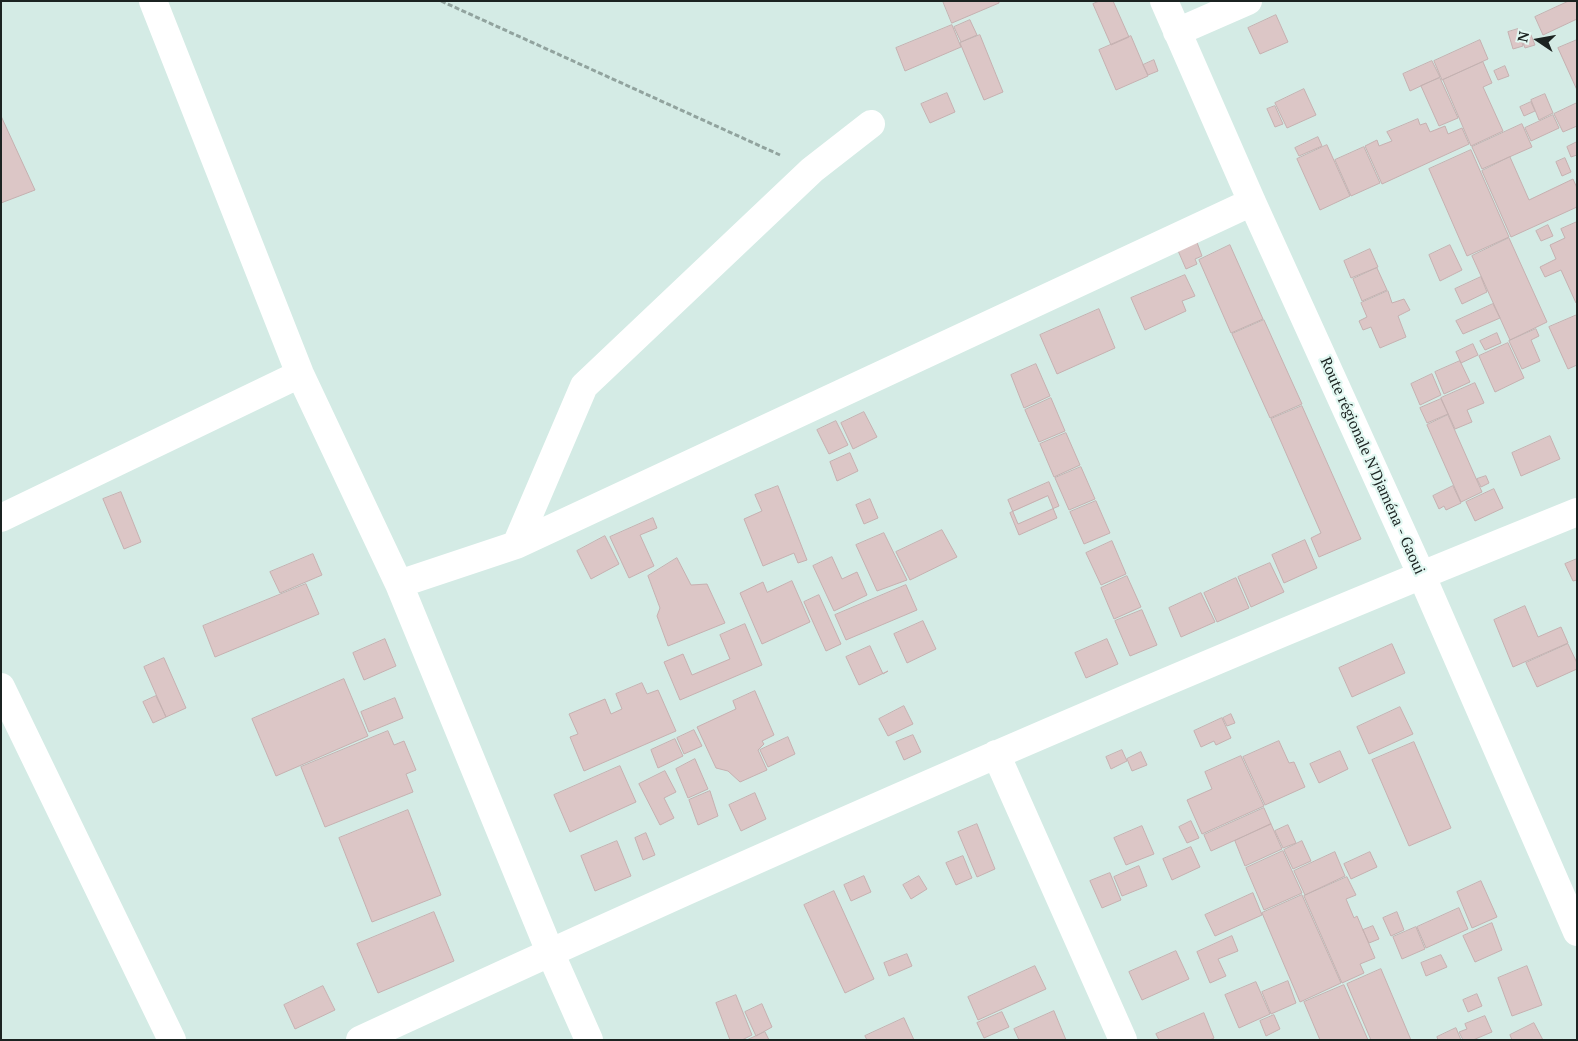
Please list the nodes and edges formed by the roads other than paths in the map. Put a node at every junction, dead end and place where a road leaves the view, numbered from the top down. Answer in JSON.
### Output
{"nodes":[{"id":1,"x":153,"y":1,"type":"edge"},
{"id":2,"x":1164,"y":1,"type":"edge"},
{"id":3,"x":1248,"y":1,"type":"edge"},
{"id":4,"x":1177,"y":32,"type":"junction"},
{"id":5,"x":871,"y":124,"type":"dead end"},
{"id":6,"x":1252,"y":202,"type":"junction"},
{"id":7,"x":300,"y":374,"type":"junction"},
{"id":8,"x":1577,"y":512,"type":"edge"},
{"id":9,"x":1,"y":518,"type":"edge"},
{"id":10,"x":516,"y":545,"type":"junction"},
{"id":11,"x":1421,"y":574,"type":"junction"},
{"id":12,"x":399,"y":584,"type":"junction"},
{"id":13,"x":1,"y":687,"type":"edge"},
{"id":14,"x":996,"y":754,"type":"junction"},
{"id":15,"x":1577,"y":932,"type":"edge"},
{"id":16,"x":550,"y":952,"type":"junction"},
{"id":17,"x":172,"y":1040,"type":"edge"},
{"id":18,"x":360,"y":1040,"type":"edge"},
{"id":19,"x":589,"y":1040,"type":"edge"},
{"id":20,"x":1123,"y":1040,"type":"edge"}],
"edges":[{"from":1,"to":7,"type":"street"},
{"from":2,"to":4,"type":"street","name":"Route régionale N'Djaména - Gaoui"},
{"from":3,"to":4,"type":"street"},
{"from":4,"to":6,"type":"street","name":"Route régionale N'Djaména - Gaoui"},
{"from":5,"to":10,"type":"street"},
{"from":6,"to":10,"type":"street"},
{"from":6,"to":11,"type":"street","name":"Route régionale N'Djaména - Gaoui"},
{"from":7,"to":9,"type":"street"},
{"from":7,"to":12,"type":"street"},
{"from":8,"to":11,"type":"street"},
{"from":10,"to":12,"type":"street"},
{"from":11,"to":14,"type":"street"},
{"from":11,"to":15,"type":"street","name":"Route régionale N'Djaména - Gaoui"},
{"from":12,"to":16,"type":"street"},
{"from":13,"to":17,"type":"street"},
{"from":14,"to":16,"type":"street"},
{"from":14,"to":20,"type":"street"},
{"from":16,"to":18,"type":"street"},
{"from":16,"to":19,"type":"street"}]}
